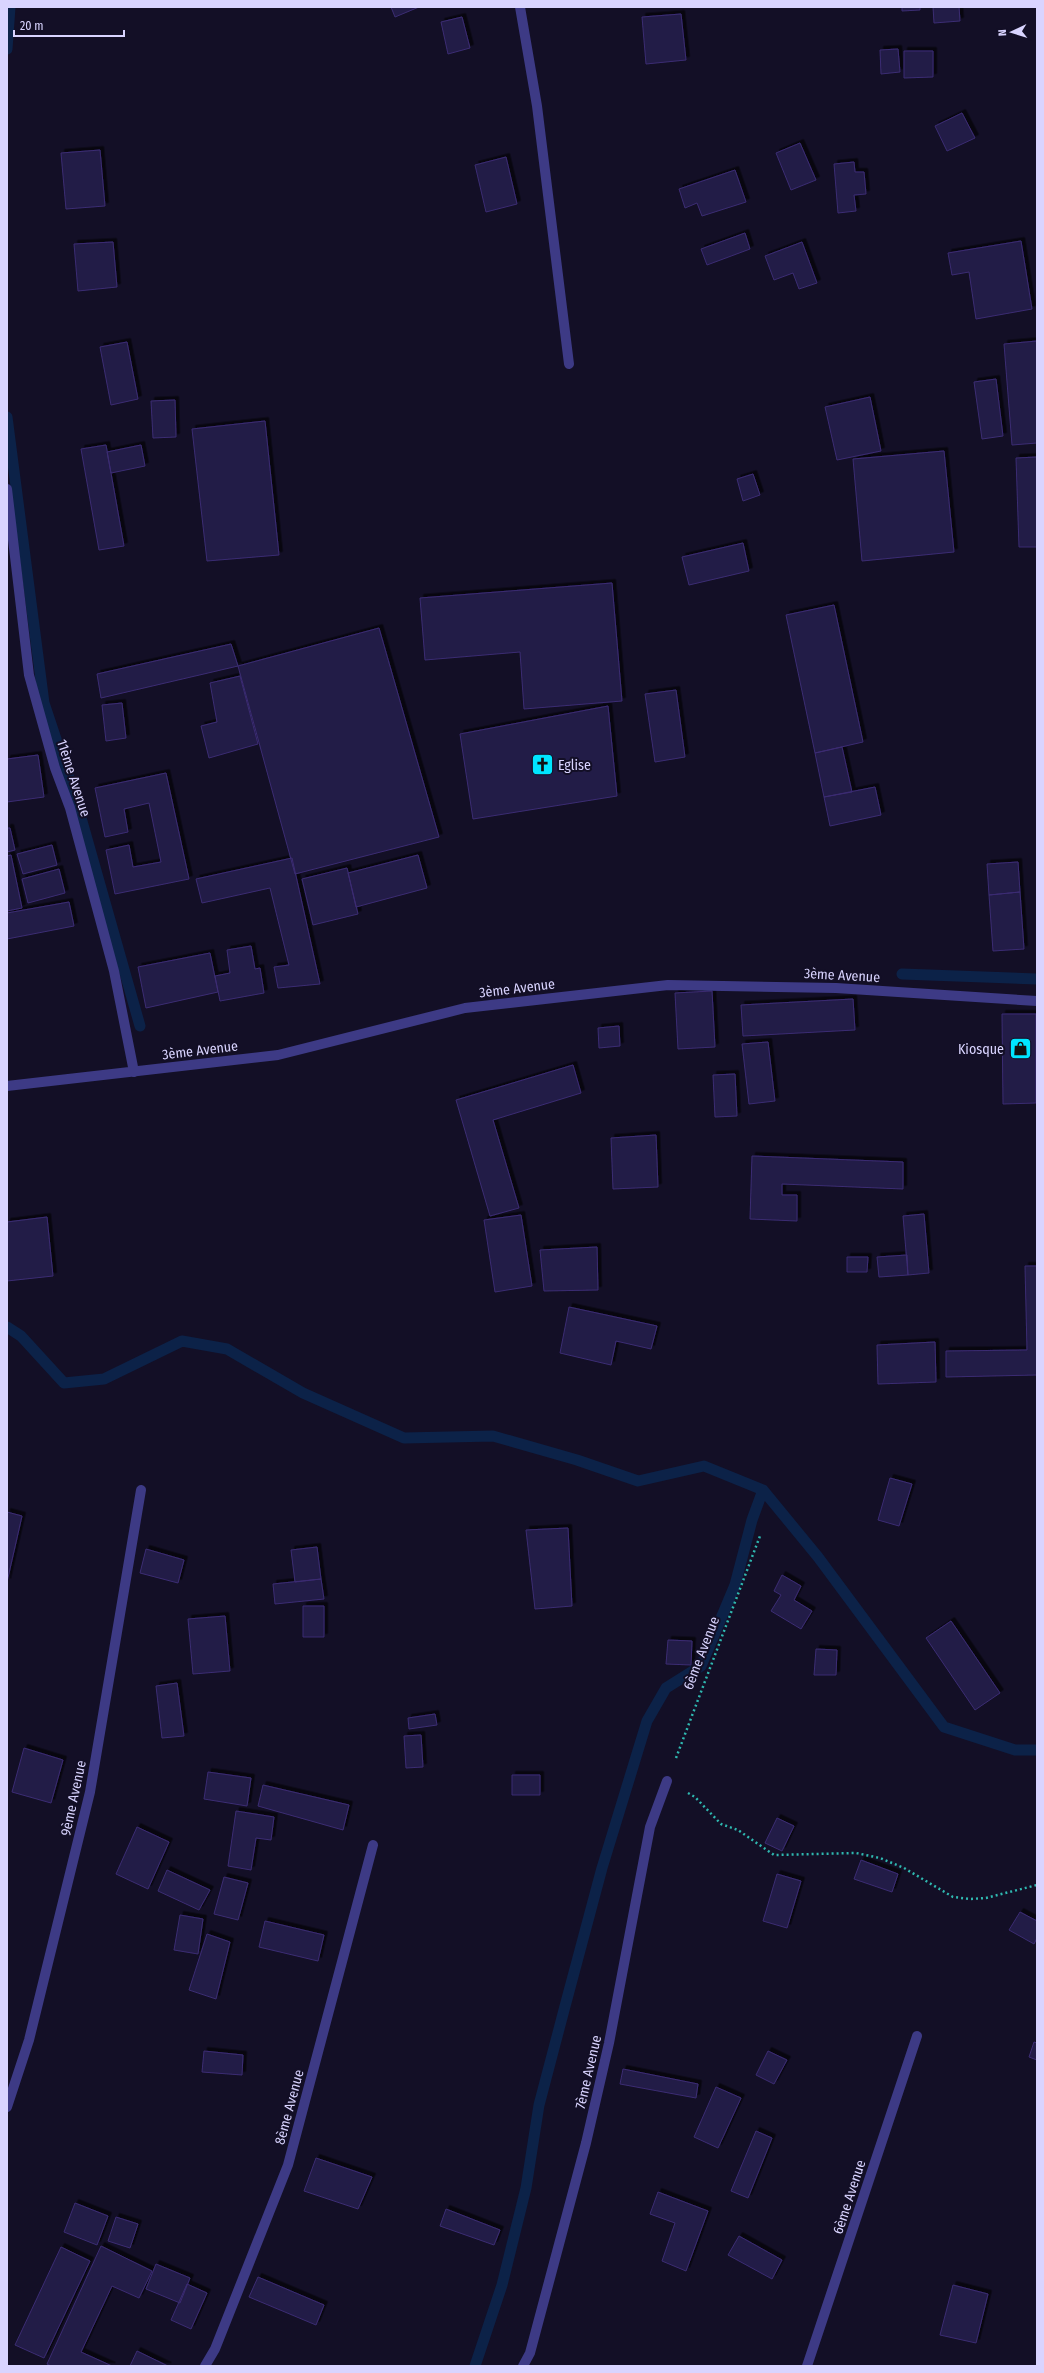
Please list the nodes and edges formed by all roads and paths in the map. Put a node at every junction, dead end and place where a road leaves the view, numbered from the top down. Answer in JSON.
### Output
{"nodes":[{"id":1,"x":520,"y":7,"type":"edge"},
{"id":2,"x":569,"y":364,"type":"dead end"},
{"id":3,"x":7,"y":489,"type":"edge"},
{"id":4,"x":1037,"y":1001,"type":"edge"},
{"id":5,"x":134,"y":1072,"type":"junction"},
{"id":6,"x":7,"y":1086,"type":"edge"},
{"id":7,"x":141,"y":1490,"type":"dead end"},
{"id":8,"x":760,"y":1536,"type":"dead end"},
{"id":9,"x":667,"y":1781,"type":"junction"},
{"id":10,"x":373,"y":1845,"type":"dead end"},
{"id":11,"x":1037,"y":1885,"type":"edge"},
{"id":12,"x":917,"y":2036,"type":"dead end"},
{"id":13,"x":7,"y":2107,"type":"edge"},
{"id":14,"x":205,"y":2366,"type":"edge"},
{"id":15,"x":523,"y":2366,"type":"edge"},
{"id":16,"x":807,"y":2366,"type":"edge"}],
"edges":[{"from":1,"to":2,"type":"street"},
{"from":3,"to":5,"type":"street","name":"11ème Avenue"},
{"from":4,"to":5,"type":"street","name":"3ème Avenue"},
{"from":5,"to":6,"type":"street","name":"3ème Avenue"},
{"from":7,"to":13,"type":"street","name":"9ème Avenue"},
{"from":8,"to":9,"type":"path","name":"6ème Avenue"},
{"from":9,"to":11,"type":"path"},
{"from":9,"to":15,"type":"street","name":"7ème Avenue"},
{"from":10,"to":14,"type":"street","name":"8ème Avenue"},
{"from":12,"to":16,"type":"street","name":"6ème Avenue"}]}
